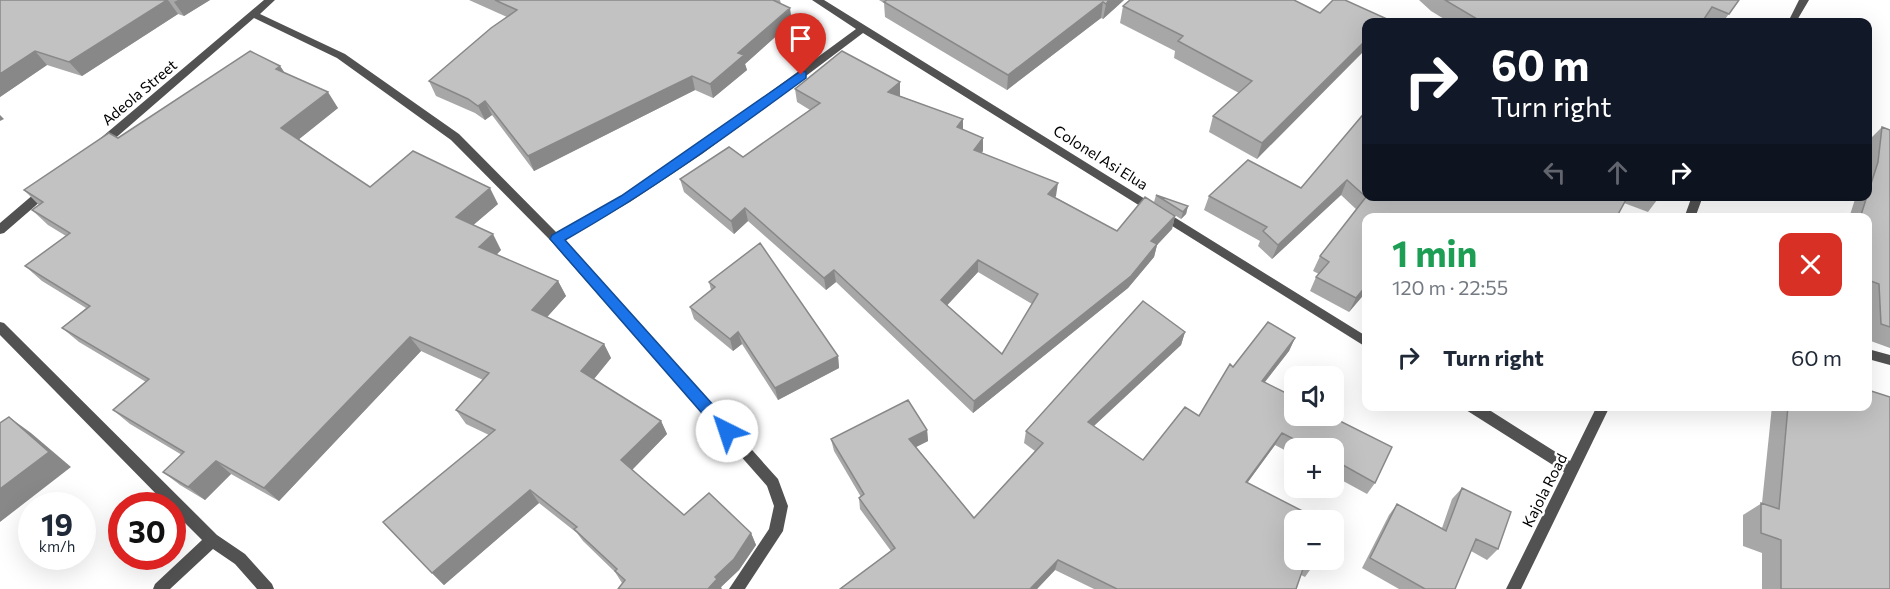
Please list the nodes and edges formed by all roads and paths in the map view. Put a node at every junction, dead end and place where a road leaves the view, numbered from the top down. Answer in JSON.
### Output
{"nodes":[{"id":1,"x":270,"y":0,"type":"edge"},
{"id":2,"x":817,"y":0,"type":"edge"},
{"id":3,"x":1804,"y":0,"type":"edge"},
{"id":4,"x":253,"y":15,"type":"junction"},
{"id":5,"x":1794,"y":18,"type":"edge"},
{"id":6,"x":864,"y":28,"type":"junction"},
{"id":7,"x":90,"y":153,"type":"edge"},
{"id":8,"x":54,"y":183,"type":"edge"},
{"id":9,"x":0,"y":230,"type":"edge"},
{"id":10,"x":556,"y":239,"type":"junction"},
{"id":11,"x":0,"y":327,"type":"edge"},
{"id":12,"x":1362,"y":339,"type":"edge"},
{"id":13,"x":1872,"y":355,"type":"edge"},
{"id":14,"x":1890,"y":360,"type":"edge"},
{"id":15,"x":1479,"y":411,"type":"edge"},
{"id":16,"x":1602,"y":411,"type":"edge"},
{"id":17,"x":1572,"y":470,"type":"junction"},
{"id":18,"x":212,"y":540,"type":"junction"},
{"id":19,"x":160,"y":589,"type":"edge"},
{"id":20,"x":267,"y":589,"type":"edge"},
{"id":21,"x":736,"y":589,"type":"edge"},
{"id":22,"x":1513,"y":589,"type":"edge"}],
"edges":[{"from":1,"to":4,"type":"street","name":"Adeola Street"},
{"from":2,"to":6,"type":"street","name":"Colonel Asi Elua"},
{"from":3,"to":5,"type":"street"},
{"from":4,"to":7,"type":"street","name":"Adeola Street"},
{"from":4,"to":10,"type":"street"},
{"from":6,"to":10,"type":"street"},
{"from":6,"to":12,"type":"street","name":"Colonel Asi Elua"},
{"from":8,"to":9,"type":"street"},
{"from":10,"to":21,"type":"street"},
{"from":11,"to":18,"type":"street"},
{"from":13,"to":14,"type":"street"},
{"from":15,"to":17,"type":"street"},
{"from":16,"to":17,"type":"street","name":"Kajola Road"},
{"from":17,"to":22,"type":"street","name":"Kajola Road"},
{"from":18,"to":19,"type":"street"},
{"from":18,"to":20,"type":"street"}]}
